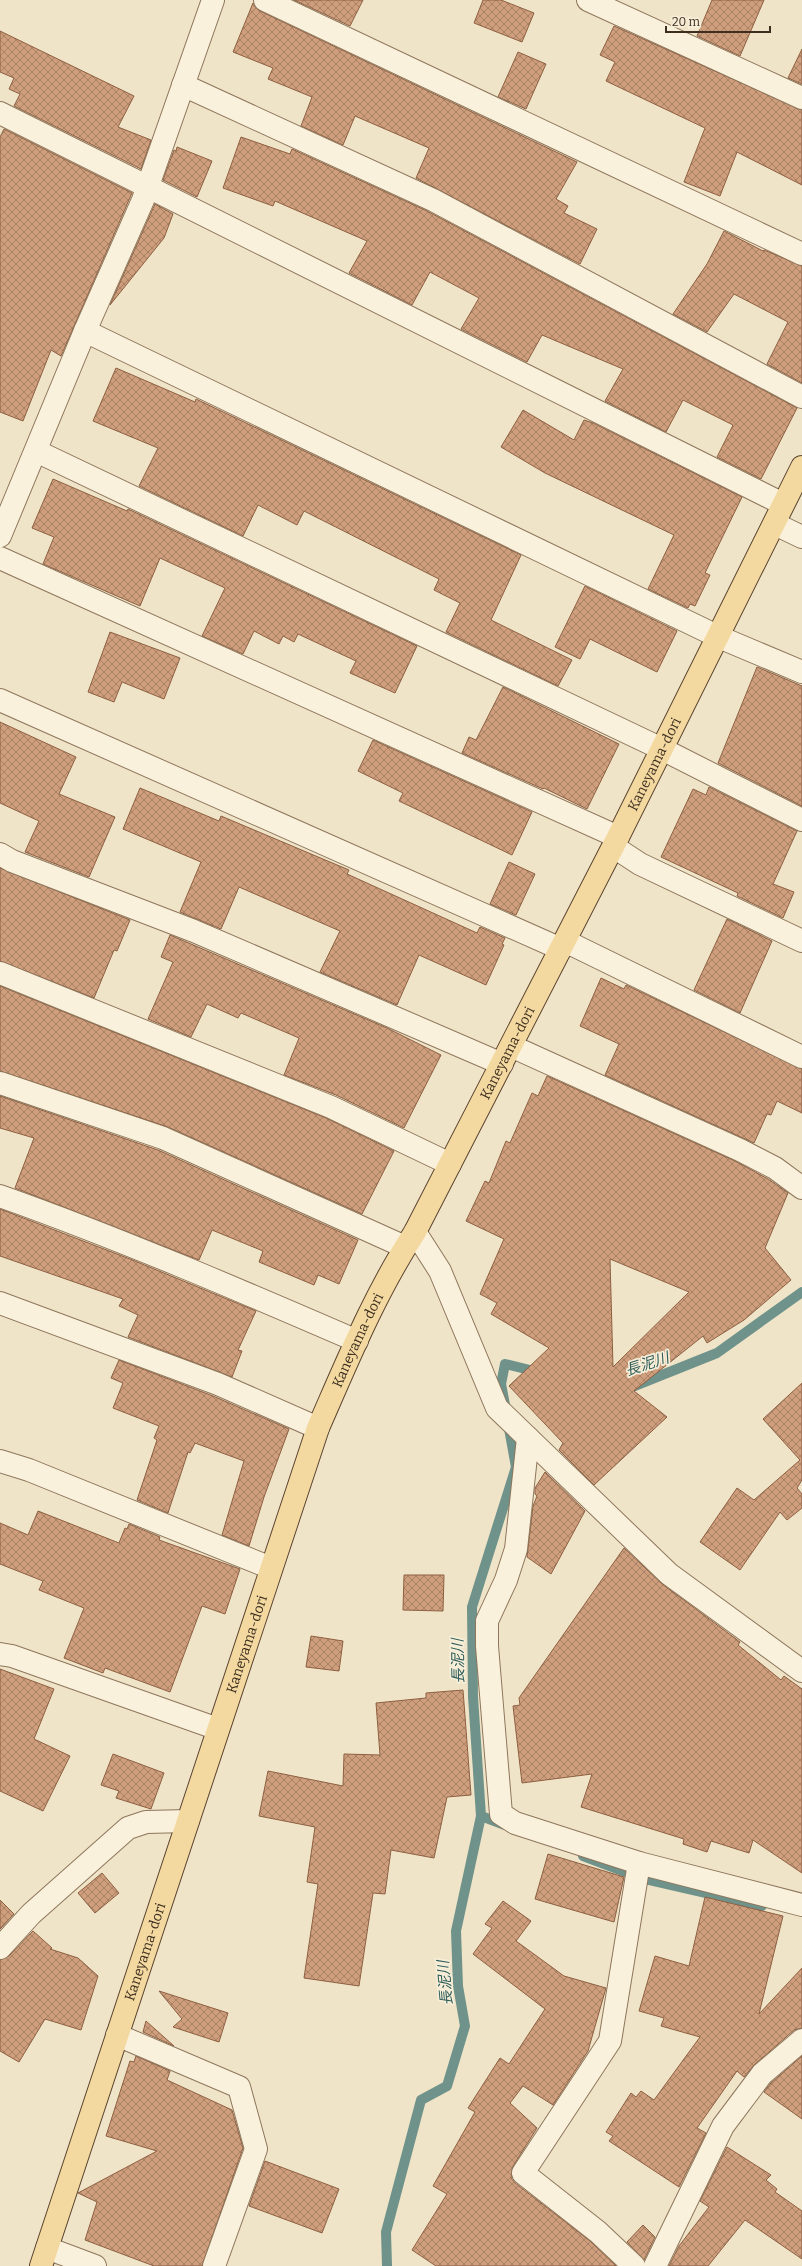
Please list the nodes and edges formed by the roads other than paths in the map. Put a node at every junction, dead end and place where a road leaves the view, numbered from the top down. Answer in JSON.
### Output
{"nodes":[{"id":1,"x":213,"y":0,"type":"edge"},
{"id":2,"x":265,"y":0,"type":"edge"},
{"id":3,"x":588,"y":0,"type":"edge"},
{"id":4,"x":183,"y":85,"type":"junction"},
{"id":5,"x":802,"y":98,"type":"edge"},
{"id":6,"x":0,"y":113,"type":"edge"},
{"id":7,"x":147,"y":186,"type":"junction"},
{"id":8,"x":802,"y":254,"type":"edge"},
{"id":9,"x":85,"y":331,"type":"junction"},
{"id":10,"x":802,"y":397,"type":"edge"},
{"id":11,"x":36,"y":451,"type":"junction"},
{"id":12,"x":802,"y":467,"type":"edge"},
{"id":13,"x":783,"y":504,"type":"junction"},
{"id":14,"x":774,"y":524,"type":"junction"},
{"id":15,"x":0,"y":536,"type":"edge"},
{"id":16,"x":802,"y":538,"type":"edge"},
{"id":17,"x":0,"y":558,"type":"edge"},
{"id":18,"x":719,"y":637,"type":"junction"},
{"id":19,"x":802,"y":672,"type":"edge"},
{"id":20,"x":0,"y":700,"type":"edge"},
{"id":21,"x":662,"y":749,"type":"junction"},
{"id":22,"x":802,"y":820,"type":"edge"},
{"id":23,"x":616,"y":842,"type":"junction"},
{"id":24,"x":0,"y":854,"type":"edge"},
{"id":25,"x":802,"y":941,"type":"edge"},
{"id":26,"x":563,"y":945,"type":"junction"},
{"id":27,"x":0,"y":973,"type":"edge"},
{"id":28,"x":507,"y":1055,"type":"junction"},
{"id":29,"x":802,"y":1057,"type":"edge"},
{"id":30,"x":0,"y":1083,"type":"edge"},
{"id":31,"x":450,"y":1164,"type":"junction"},
{"id":32,"x":802,"y":1188,"type":"edge"},
{"id":33,"x":0,"y":1196,"type":"edge"},
{"id":34,"x":410,"y":1240,"type":"junction"},
{"id":35,"x":0,"y":1303,"type":"edge"},
{"id":36,"x":357,"y":1341,"type":"junction"},
{"id":37,"x":318,"y":1428,"type":"junction"},
{"id":38,"x":528,"y":1438,"type":"junction"},
{"id":39,"x":0,"y":1461,"type":"edge"},
{"id":40,"x":271,"y":1568,"type":"junction"},
{"id":41,"x":0,"y":1654,"type":"edge"},
{"id":42,"x":802,"y":1671,"type":"edge"},
{"id":43,"x":218,"y":1729,"type":"junction"},
{"id":44,"x":188,"y":1821,"type":"junction"},
{"id":45,"x":639,"y":1863,"type":"junction"},
{"id":46,"x":802,"y":1905,"type":"edge"},
{"id":47,"x":0,"y":1948,"type":"edge"},
{"id":48,"x":117,"y":2036,"type":"junction"},
{"id":49,"x":802,"y":2040,"type":"edge"},
{"id":50,"x":44,"y":2257,"type":"edge"},
{"id":51,"x":95,"y":2266,"type":"edge"},
{"id":52,"x":214,"y":2266,"type":"edge"},
{"id":53,"x":634,"y":2266,"type":"edge"},
{"id":54,"x":655,"y":2266,"type":"edge"}],
"edges":[{"from":1,"to":4,"type":"street"},
{"from":2,"to":8,"type":"street"},
{"from":3,"to":5,"type":"street"},
{"from":4,"to":7,"type":"street"},
{"from":4,"to":10,"type":"street"},
{"from":6,"to":7,"type":"street"},
{"from":7,"to":9,"type":"street"},
{"from":7,"to":13,"type":"street"},
{"from":9,"to":11,"type":"street"},
{"from":9,"to":18,"type":"street"},
{"from":11,"to":15,"type":"street"},
{"from":11,"to":21,"type":"street"},
{"from":12,"to":13,"type":"main road","name":"Kaneyama-dori"},
{"from":13,"to":14,"type":"main road","name":"Kaneyama-dori"},
{"from":14,"to":16,"type":"street"},
{"from":14,"to":18,"type":"main road","name":"Kaneyama-dori"},
{"from":17,"to":23,"type":"street"},
{"from":18,"to":19,"type":"street"},
{"from":18,"to":21,"type":"main road","name":"Kaneyama-dori"},
{"from":20,"to":26,"type":"street"},
{"from":21,"to":22,"type":"street"},
{"from":21,"to":23,"type":"main road","name":"Kaneyama-dori"},
{"from":23,"to":25,"type":"street"},
{"from":23,"to":26,"type":"main road","name":"Kaneyama-dori"},
{"from":24,"to":28,"type":"street"},
{"from":26,"to":28,"type":"main road","name":"Kaneyama-dori"},
{"from":26,"to":29,"type":"street"},
{"from":27,"to":31,"type":"street"},
{"from":28,"to":31,"type":"main road","name":"Kaneyama-dori"},
{"from":28,"to":32,"type":"street"},
{"from":30,"to":34,"type":"street"},
{"from":31,"to":34,"type":"main road","name":"Kaneyama-dori"},
{"from":33,"to":36,"type":"street"},
{"from":34,"to":36,"type":"main road","name":"Kaneyama-dori"},
{"from":34,"to":38,"type":"street"},
{"from":35,"to":37,"type":"street"},
{"from":36,"to":37,"type":"main road","name":"Kaneyama-dori"},
{"from":37,"to":40,"type":"main road","name":"Kaneyama-dori"},
{"from":38,"to":42,"type":"street"},
{"from":38,"to":45,"type":"street"},
{"from":39,"to":40,"type":"street"},
{"from":40,"to":43,"type":"main road","name":"Kaneyama-dori"},
{"from":41,"to":43,"type":"street"},
{"from":43,"to":44,"type":"main road","name":"Kaneyama-dori"},
{"from":44,"to":47,"type":"street"},
{"from":44,"to":48,"type":"main road","name":"Kaneyama-dori"},
{"from":45,"to":46,"type":"street"},
{"from":45,"to":53,"type":"street"},
{"from":48,"to":50,"type":"main road","name":"Kaneyama-dori"},
{"from":48,"to":52,"type":"street"},
{"from":49,"to":54,"type":"street"},
{"from":50,"to":51,"type":"street"}]}
